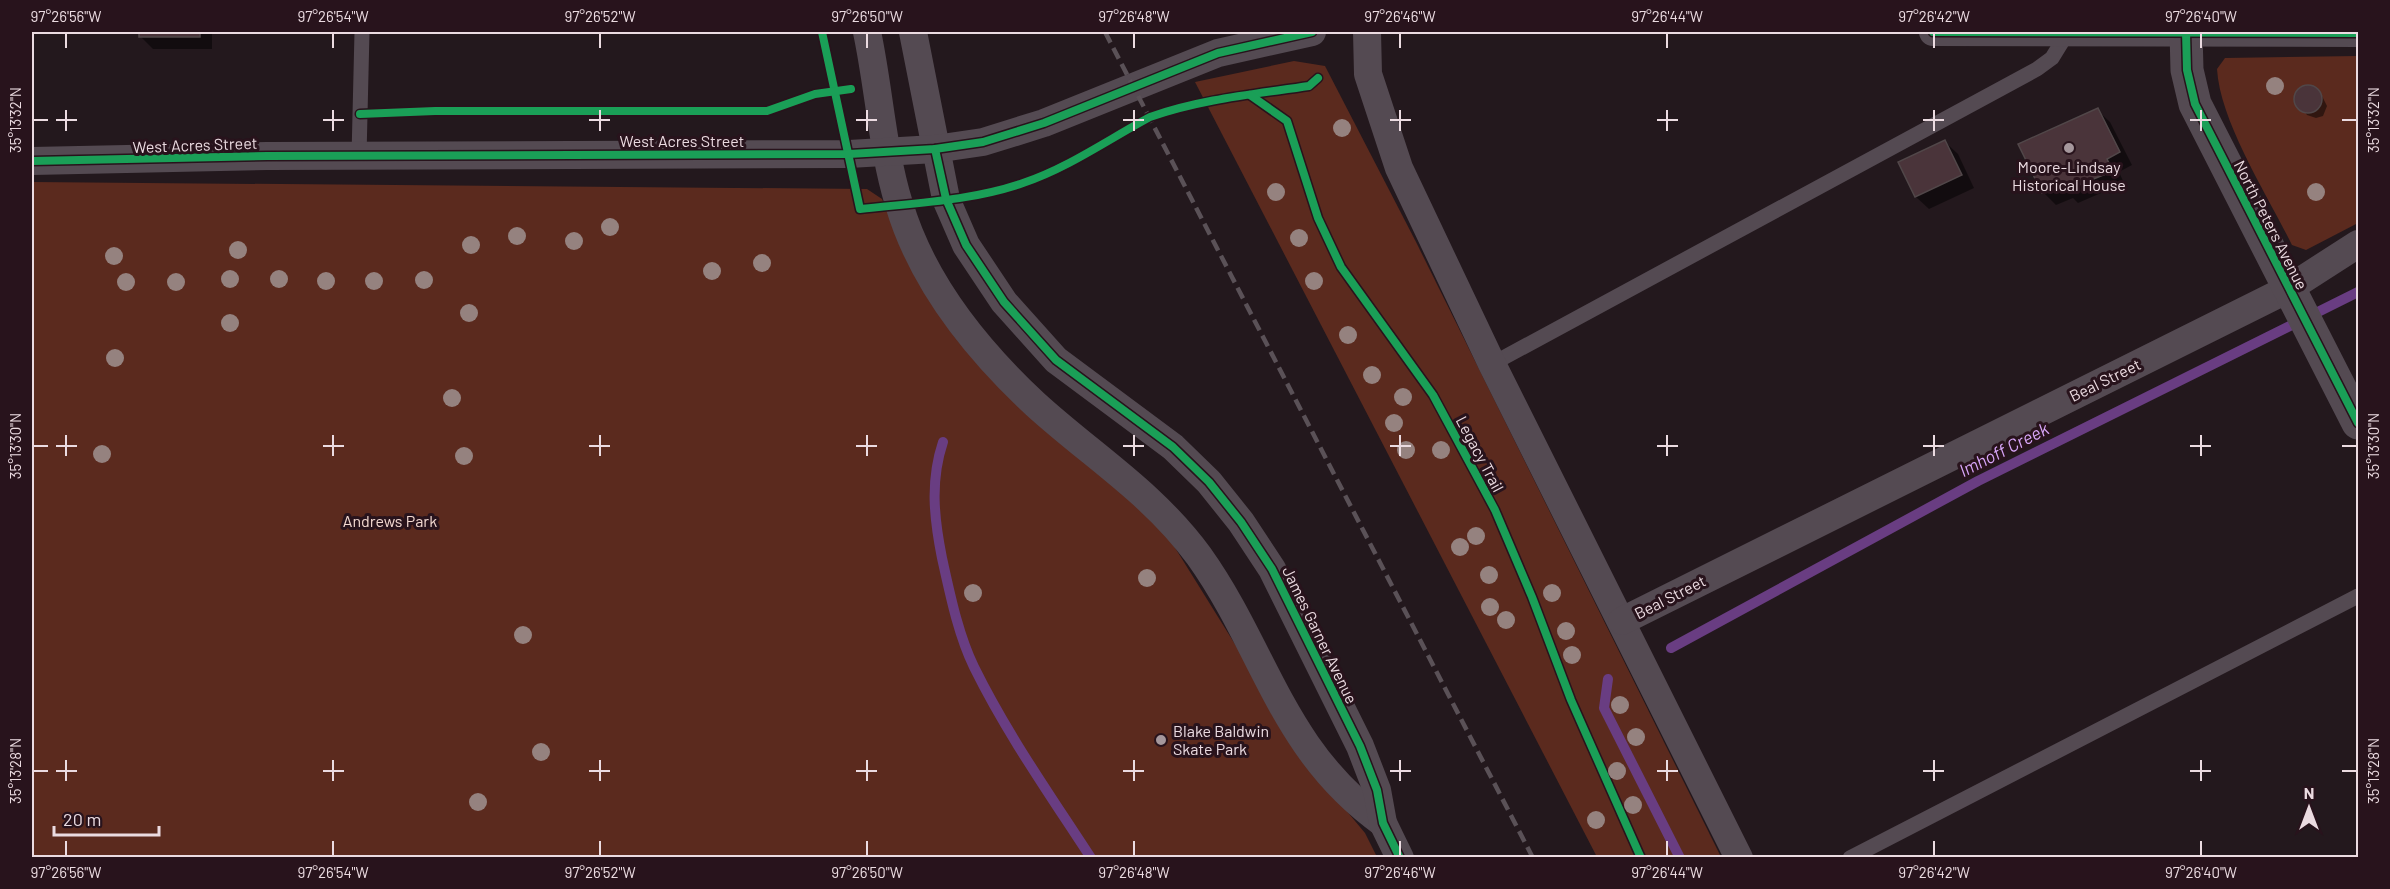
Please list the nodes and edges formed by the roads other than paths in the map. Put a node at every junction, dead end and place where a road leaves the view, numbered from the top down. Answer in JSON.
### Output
{"nodes":[{"id":1,"x":362,"y":32,"type":"edge"},
{"id":2,"x":867,"y":32,"type":"edge"},
{"id":3,"x":912,"y":32,"type":"edge"},
{"id":4,"x":1312,"y":32,"type":"edge"},
{"id":5,"x":1367,"y":32,"type":"edge"},
{"id":6,"x":1933,"y":32,"type":"edge"},
{"id":7,"x":2068,"y":32,"type":"edge"},
{"id":8,"x":2186,"y":32,"type":"edge"},
{"id":9,"x":2358,"y":33,"type":"edge"},
{"id":10,"x":934,"y":149,"type":"junction"},
{"id":11,"x":888,"y":152,"type":"junction"},
{"id":12,"x":359,"y":156,"type":"junction"},
{"id":13,"x":32,"y":161,"type":"edge"},
{"id":14,"x":2358,"y":244,"type":"edge"},
{"id":15,"x":2293,"y":297,"type":"junction"},
{"id":16,"x":1492,"y":364,"type":"junction"},
{"id":17,"x":2358,"y":423,"type":"edge"},
{"id":18,"x":2358,"y":596,"type":"edge"},
{"id":19,"x":1622,"y":621,"type":"junction"},
{"id":20,"x":1383,"y":823,"type":"junction"},
{"id":21,"x":1400,"y":858,"type":"edge"},
{"id":22,"x":1740,"y":858,"type":"edge"},
{"id":23,"x":1850,"y":858,"type":"edge"}],
"edges":[{"from":1,"to":12,"type":"lane"},
{"from":2,"to":11,"type":"street","name":"James Garner Avenue"},
{"from":3,"to":10,"type":"street","name":"James Garner Avenue"},
{"from":4,"to":10,"type":"street","name":"West Acres Street"},
{"from":5,"to":16,"type":"street"},
{"from":6,"to":7,"type":"street"},
{"from":7,"to":8,"type":"street"},
{"from":7,"to":16,"type":"lane"},
{"from":8,"to":9,"type":"street"},
{"from":8,"to":15,"type":"street","name":"North Peters Avenue"},
{"from":10,"to":11,"type":"street","name":"West Acres Street"},
{"from":10,"to":20,"type":"street","name":"James Garner Avenue"},
{"from":11,"to":12,"type":"street","name":"West Acres Street"},
{"from":11,"to":20,"type":"street","name":"James Garner Avenue"},
{"from":12,"to":13,"type":"street","name":"West Acres Street"},
{"from":14,"to":15,"type":"street","name":"Beal Street"},
{"from":15,"to":17,"type":"street","name":"North Peters Avenue"},
{"from":15,"to":19,"type":"street","name":"Beal Street"},
{"from":16,"to":19,"type":"street"},
{"from":18,"to":23,"type":"lane"},
{"from":19,"to":22,"type":"street"},
{"from":20,"to":21,"type":"street","name":"James Garner Avenue"}]}
